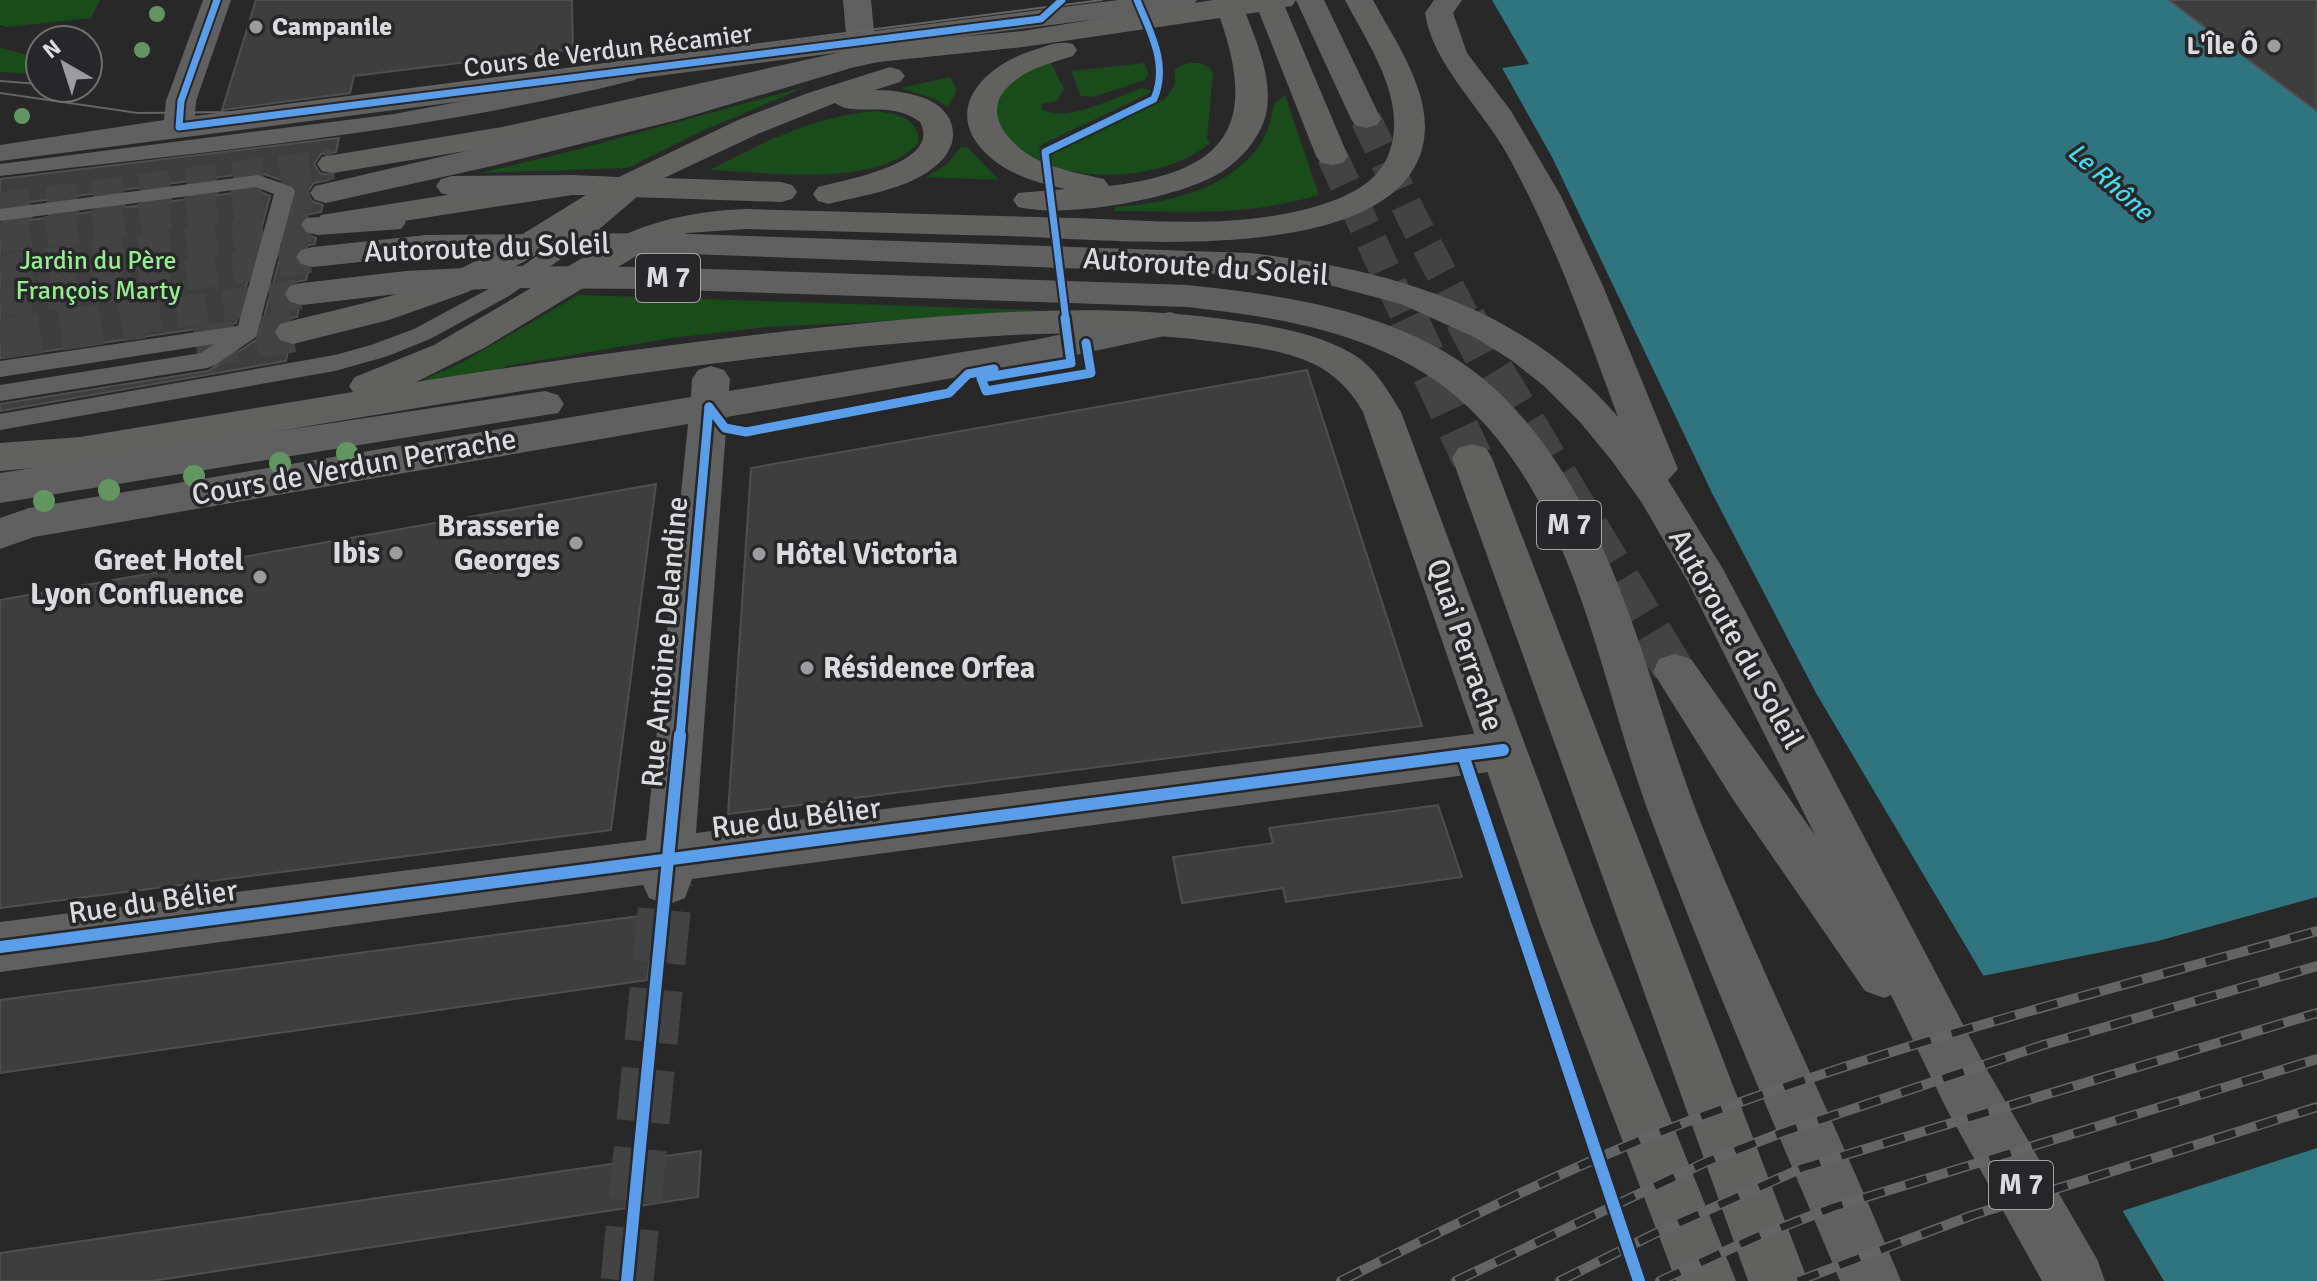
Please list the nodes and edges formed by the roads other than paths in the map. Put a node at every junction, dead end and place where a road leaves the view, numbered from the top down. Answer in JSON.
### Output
{"nodes":[{"id":1,"x":217,"y":0,"type":"edge"},
{"id":2,"x":857,"y":0,"type":"edge"},
{"id":3,"x":1268,"y":0,"type":"edge"},
{"id":4,"x":1282,"y":0,"type":"edge"},
{"id":5,"x":1310,"y":0,"type":"edge"},
{"id":6,"x":1359,"y":0,"type":"edge"},
{"id":7,"x":1447,"y":0,"type":"edge"},
{"id":8,"x":1194,"y":8,"type":"edge"},
{"id":9,"x":1042,"y":19,"type":"edge"},
{"id":10,"x":861,"y":41,"type":"junction"},
{"id":11,"x":683,"y":63,"type":"junction"},
{"id":12,"x":810,"y":103,"type":"junction"},
{"id":13,"x":1366,"y":119,"type":"tunnel mouth"},
{"id":14,"x":179,"y":127,"type":"junction"},
{"id":15,"x":1332,"y":156,"type":"tunnel mouth"},
{"id":16,"x":9,"y":164,"type":"edge"},
{"id":17,"x":658,"y":169,"type":"junction"},
{"id":18,"x":1131,"y":191,"type":"junction"},
{"id":19,"x":829,"y":194,"type":"junction"},
{"id":20,"x":322,"y":210,"type":"junction"},
{"id":21,"x":0,"y":215,"type":"edge"},
{"id":22,"x":302,"y":294,"type":"tunnel mouth"},
{"id":23,"x":1170,"y":324,"type":"junction"},
{"id":24,"x":248,"y":332,"type":"junction"},
{"id":25,"x":293,"y":332,"type":"tunnel mouth"},
{"id":26,"x":0,"y":369,"type":"edge"},
{"id":27,"x":0,"y":393,"type":"edge"},
{"id":28,"x":710,"y":393,"type":"junction"},
{"id":29,"x":0,"y":422,"type":"edge"},
{"id":30,"x":0,"y":455,"type":"edge"},
{"id":31,"x":1472,"y":458,"type":"tunnel mouth"},
{"id":32,"x":0,"y":488,"type":"edge"},
{"id":33,"x":0,"y":534,"type":"edge"},
{"id":34,"x":1692,"y":553,"type":"junction"},
{"id":35,"x":1675,"y":672,"type":"tunnel mouth"},
{"id":36,"x":1503,"y":750,"type":"junction"},
{"id":37,"x":668,"y":869,"type":"junction"},
{"id":38,"x":0,"y":947,"type":"edge"},
{"id":39,"x":1967,"y":1089,"type":"junction"},
{"id":40,"x":1706,"y":1281,"type":"edge"},
{"id":41,"x":1778,"y":1281,"type":"edge"},
{"id":42,"x":1871,"y":1281,"type":"edge"},
{"id":43,"x":2075,"y":1281,"type":"edge"}],
"edges":[{"from":1,"to":14,"type":"main road"},
{"from":2,"to":10,"type":"main road"},
{"from":3,"to":15,"type":"main road"},
{"from":4,"to":8,"type":"main road"},
{"from":5,"to":13,"type":"main road"},
{"from":6,"to":30,"type":"main road"},
{"from":7,"to":34,"type":"main road"},
{"from":8,"to":9,"type":"main road"},
{"from":8,"to":18,"type":"main road"},
{"from":8,"to":18,"type":"main road"},
{"from":9,"to":10,"type":"main road","name":"Cours de Verdun Récamier"},
{"from":9,"to":12,"type":"main road"},
{"from":9,"to":20,"type":"main road"},
{"from":10,"to":11,"type":"main road","name":"Cours de Verdun Récamier"},
{"from":11,"to":14,"type":"main road","name":"Cours de Verdun Récamier"},
{"from":11,"to":16,"type":"lane"},
{"from":12,"to":17,"type":"main road"},
{"from":12,"to":19,"type":"main road"},
{"from":14,"to":16,"type":"main road","name":"Cours de Verdun Récamier"},
{"from":17,"to":25,"type":"main road"},
{"from":17,"to":29,"type":"lane"},
{"from":18,"to":19,"type":"main road"},
{"from":19,"to":20,"type":"main road"},
{"from":20,"to":34,"type":"main road","name":"Autoroute du Soleil","number":"M 7"},
{"from":21,"to":24,"type":"lane"},
{"from":22,"to":42,"type":"main road","name":"Autoroute du Soleil","number":"M 7"},
{"from":23,"to":28,"type":"main road","name":"Cours de Verdun Perrache"},
{"from":23,"to":30,"type":"main road","name":"Quai Perrache"},
{"from":23,"to":36,"type":"main road","name":"Quai Perrache"},
{"from":24,"to":26,"type":"lane"},
{"from":24,"to":27,"type":"lane"},
{"from":28,"to":32,"type":"main road","name":"Cours de Verdun Perrache"},
{"from":28,"to":33,"type":"main road","name":"Cours de Verdun Perrache"},
{"from":28,"to":37,"type":"main road","name":"Rue Antoine Delandine"},
{"from":31,"to":41,"type":"main road"},
{"from":34,"to":39,"type":"main road","name":"Autoroute du Soleil","number":"M 7"},
{"from":35,"to":39,"type":"main road"},
{"from":36,"to":37,"type":"main road","name":"Rue du Bélier"},
{"from":36,"to":40,"type":"main road","name":"Quai Perrache"},
{"from":37,"to":38,"type":"main road","name":"Rue du Bélier"},
{"from":39,"to":43,"type":"main road","name":"Autoroute du Soleil","number":"M 7"}]}
